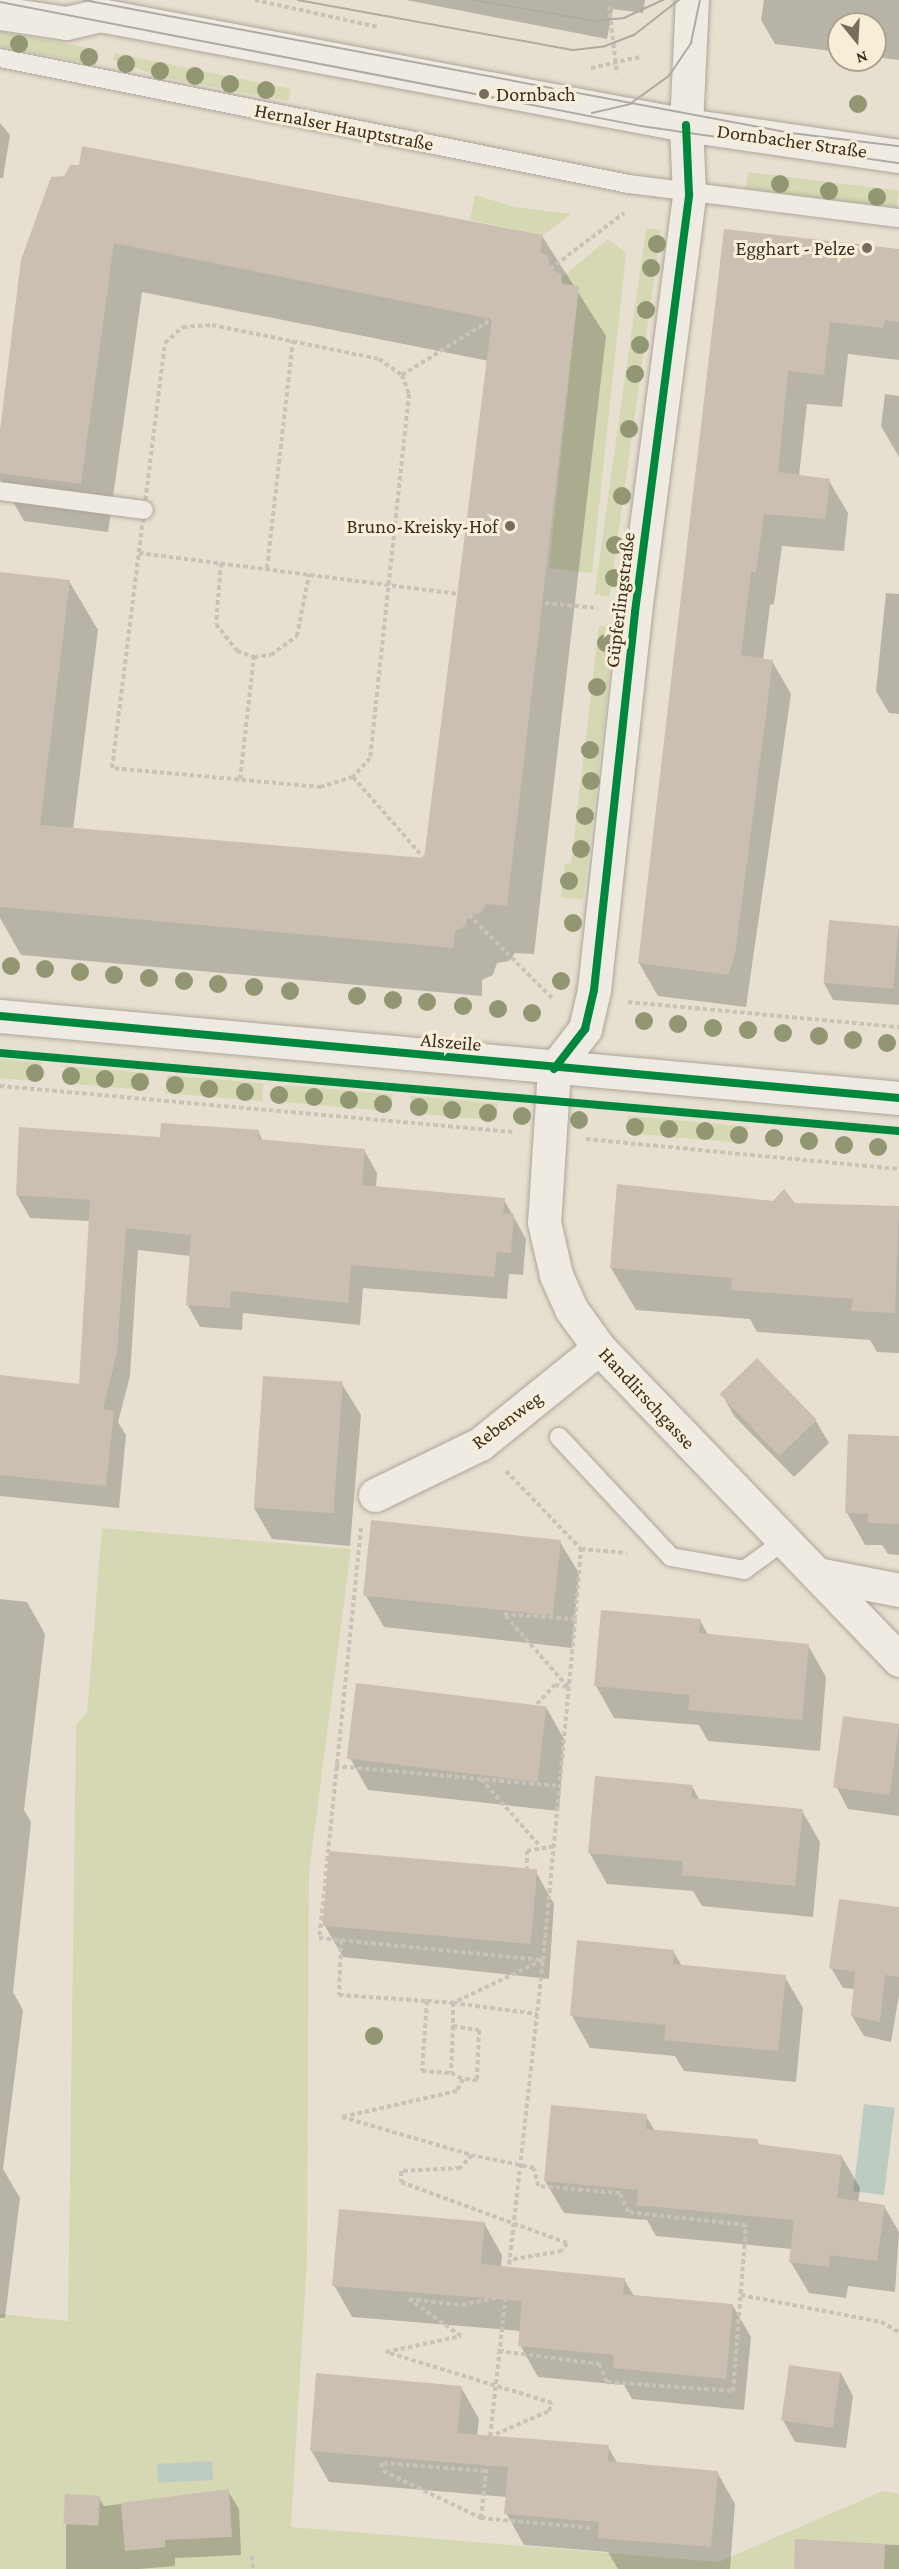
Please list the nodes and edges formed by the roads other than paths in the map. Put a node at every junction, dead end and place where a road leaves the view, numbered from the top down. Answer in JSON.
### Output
{"nodes":[{"id":1,"x":24,"y":0,"type":"edge"},
{"id":2,"x":692,"y":0,"type":"edge"},
{"id":3,"x":95,"y":5,"type":"edge"},
{"id":4,"x":0,"y":13,"type":"edge"},
{"id":5,"x":0,"y":58,"type":"edge"},
{"id":6,"x":686,"y":125,"type":"junction"},
{"id":7,"x":899,"y":156,"type":"edge"},
{"id":8,"x":689,"y":194,"type":"junction"},
{"id":9,"x":899,"y":218,"type":"edge"},
{"id":10,"x":0,"y":491,"type":"edge"},
{"id":11,"x":144,"y":510,"type":"road end"},
{"id":12,"x":0,"y":1016,"type":"edge"},
{"id":13,"x":554,"y":1069,"type":"junction"},
{"id":14,"x":899,"y":1098,"type":"edge"},
{"id":15,"x":599,"y":1348,"type":"junction"},
{"id":16,"x":559,"y":1437,"type":"dead end"},
{"id":17,"x":375,"y":1495,"type":"road end"},
{"id":18,"x":784,"y":1541,"type":"junction"},
{"id":19,"x":817,"y":1574,"type":"junction"},
{"id":20,"x":899,"y":1590,"type":"edge"},
{"id":21,"x":899,"y":1660,"type":"edge"}],
"edges":[{"from":1,"to":3,"type":"lane"},
{"from":2,"to":6,"type":"street","name":"Güpferlingstraße"},
{"from":3,"to":4,"type":"street"},
{"from":3,"to":6,"type":"street"},
{"from":5,"to":8,"type":"lane","name":"Hernalser Hauptstraße"},
{"from":6,"to":7,"type":"street","name":"Dornbacher Straße"},
{"from":6,"to":8,"type":"street","name":"Güpferlingstraße"},
{"from":8,"to":9,"type":"lane"},
{"from":8,"to":13,"type":"street","name":"Güpferlingstraße"},
{"from":10,"to":11,"type":"lane"},
{"from":12,"to":13,"type":"street","name":"Alszeile"},
{"from":13,"to":14,"type":"street","name":"Alszeile"},
{"from":13,"to":15,"type":"street","name":"Handlirschgasse"},
{"from":15,"to":17,"type":"street","name":"Rebenweg"},
{"from":15,"to":18,"type":"street","name":"Handlirschgasse"},
{"from":16,"to":18,"type":"lane"},
{"from":18,"to":19,"type":"street","name":"Handlirschgasse"},
{"from":19,"to":20,"type":"street"},
{"from":19,"to":21,"type":"street","name":"Handlirschgasse"}]}
